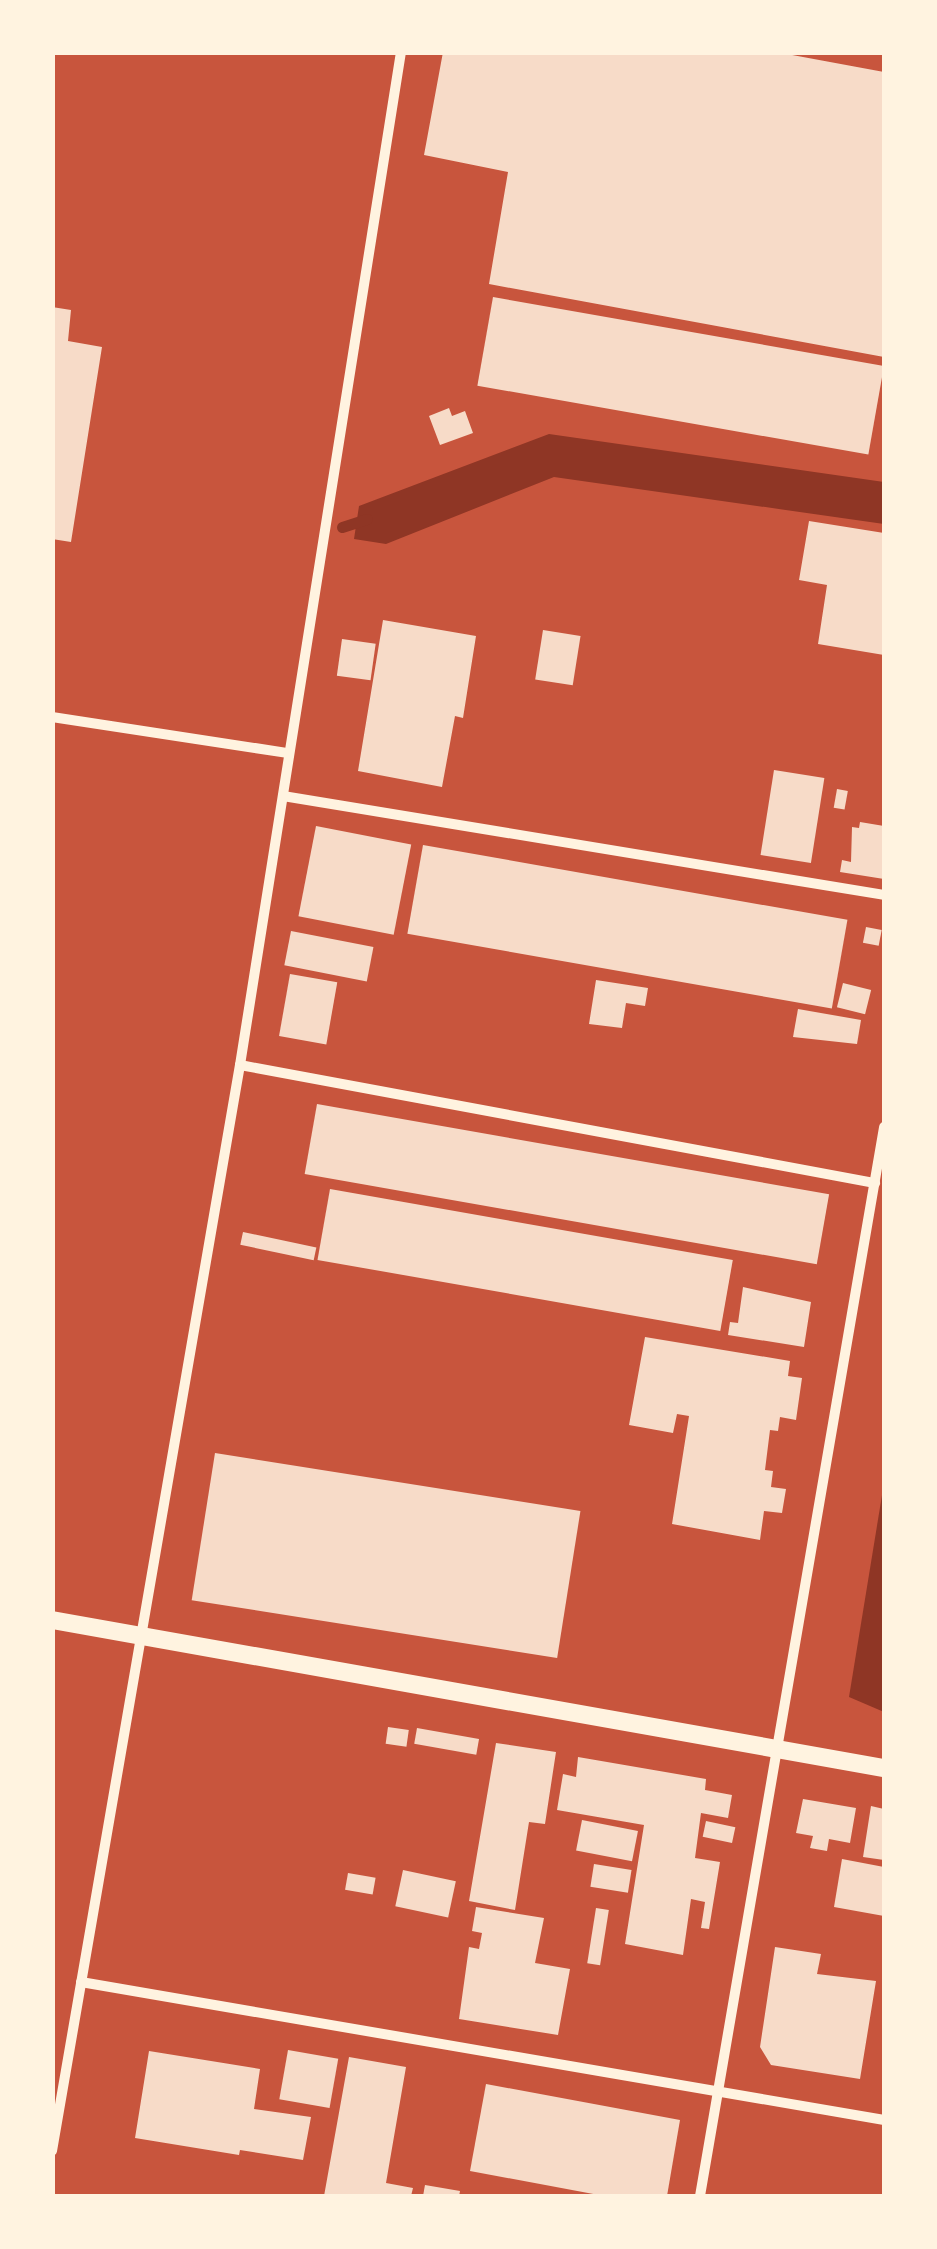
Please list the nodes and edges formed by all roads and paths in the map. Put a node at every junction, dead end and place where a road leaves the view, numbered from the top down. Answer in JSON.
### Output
{"nodes":[{"id":1,"x":401,"y":52,"type":"edge"},
{"id":2,"x":52,"y":716,"type":"edge"},
{"id":3,"x":288,"y":753,"type":"junction"},
{"id":4,"x":283,"y":796,"type":"junction"},
{"id":5,"x":884,"y":895,"type":"edge"},
{"id":6,"x":240,"y":1065,"type":"junction"},
{"id":7,"x":884,"y":1127,"type":"edge"},
{"id":8,"x":875,"y":1183,"type":"junction"},
{"id":9,"x":52,"y":1620,"type":"edge"},
{"id":10,"x":143,"y":1635,"type":"junction"},
{"id":11,"x":778,"y":1749,"type":"junction"},
{"id":12,"x":884,"y":1768,"type":"edge"},
{"id":13,"x":81,"y":1982,"type":"junction"},
{"id":14,"x":719,"y":2093,"type":"junction"},
{"id":15,"x":884,"y":2120,"type":"edge"},
{"id":16,"x":52,"y":2151,"type":"edge"},
{"id":17,"x":700,"y":2196,"type":"edge"}],
"edges":[{"from":1,"to":3,"type":"street"},
{"from":2,"to":3,"type":"street"},
{"from":3,"to":4,"type":"street"},
{"from":4,"to":5,"type":"street"},
{"from":4,"to":6,"type":"street"},
{"from":6,"to":8,"type":"street"},
{"from":6,"to":10,"type":"street"},
{"from":7,"to":8,"type":"street"},
{"from":8,"to":11,"type":"street"},
{"from":9,"to":10,"type":"street"},
{"from":10,"to":11,"type":"street"},
{"from":10,"to":13,"type":"street"},
{"from":11,"to":12,"type":"street"},
{"from":11,"to":14,"type":"street"},
{"from":13,"to":14,"type":"street"},
{"from":13,"to":16,"type":"street"},
{"from":14,"to":15,"type":"street"},
{"from":14,"to":17,"type":"street"}]}
